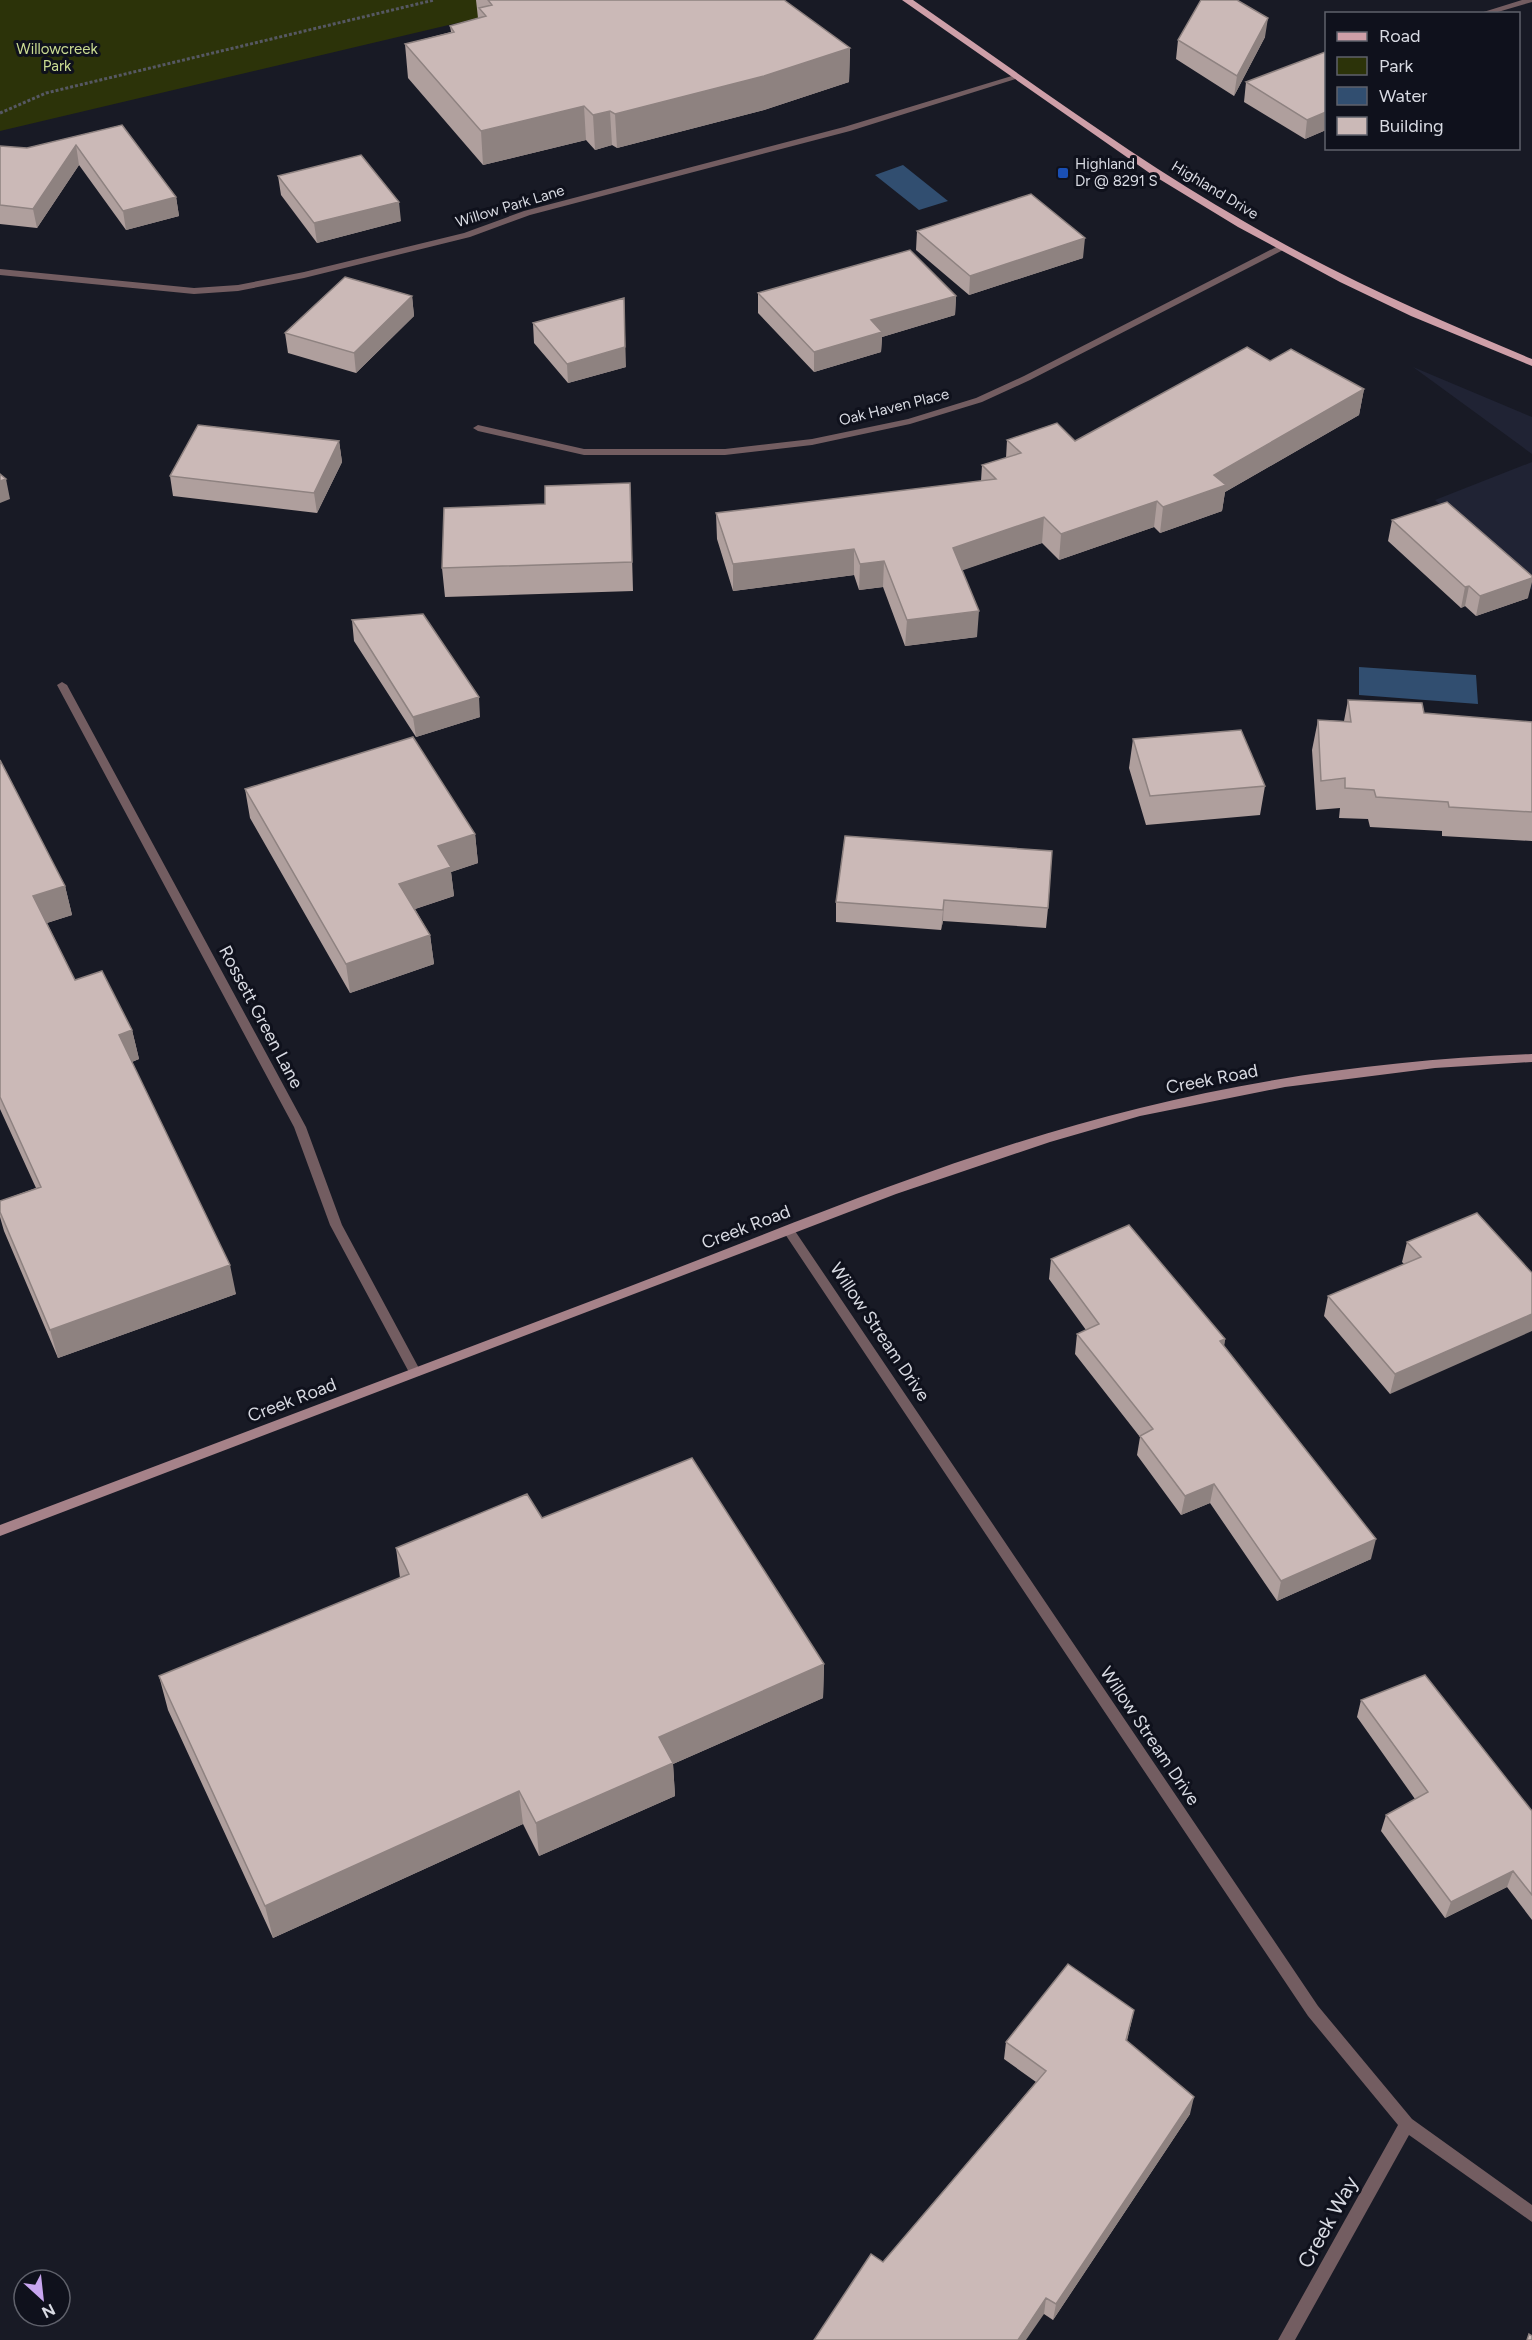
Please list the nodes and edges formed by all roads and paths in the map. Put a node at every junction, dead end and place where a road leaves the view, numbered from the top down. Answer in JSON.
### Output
{"nodes":[{"id":1,"x":434,"y":0,"type":"edge"},
{"id":2,"x":907,"y":0,"type":"edge"},
{"id":3,"x":1531,"y":0,"type":"edge"},
{"id":4,"x":1488,"y":12,"type":"edge"},
{"id":5,"x":1018,"y":77,"type":"junction"},
{"id":6,"x":0,"y":113,"type":"edge"},
{"id":7,"x":1282,"y":247,"type":"junction"},
{"id":8,"x":0,"y":272,"type":"edge"},
{"id":9,"x":1532,"y":363,"type":"edge"},
{"id":10,"x":478,"y":428,"type":"dead end"},
{"id":11,"x":62,"y":684,"type":"dead end"},
{"id":12,"x":1532,"y":1058,"type":"edge"},
{"id":13,"x":789,"y":1231,"type":"junction"},
{"id":14,"x":416,"y":1372,"type":"junction"},
{"id":15,"x":0,"y":1531,"type":"edge"},
{"id":16,"x":1407,"y":2124,"type":"junction"},
{"id":17,"x":1532,"y":2214,"type":"edge"},
{"id":18,"x":1286,"y":2340,"type":"edge"}],
"edges":[{"from":1,"to":6,"type":"path"},
{"from":2,"to":5,"type":"main road","name":"Highland Drive"},
{"from":3,"to":4,"type":"street"},
{"from":5,"to":7,"type":"main road","name":"Highland Drive"},
{"from":5,"to":8,"type":"street","name":"Willow Park Lane"},
{"from":7,"to":9,"type":"main road","name":"Highland Drive"},
{"from":7,"to":10,"type":"street","name":"Oak Haven Place"},
{"from":11,"to":14,"type":"street","name":"Rossett Green Lane"},
{"from":12,"to":13,"type":"street","name":"Creek Road"},
{"from":13,"to":14,"type":"street","name":"Creek Road"},
{"from":13,"to":16,"type":"street","name":"Willow Stream Drive"},
{"from":14,"to":15,"type":"street","name":"Creek Road"},
{"from":16,"to":17,"type":"street","name":"Willow Stream Drive"},
{"from":16,"to":18,"type":"street","name":"Creek Way"}]}
